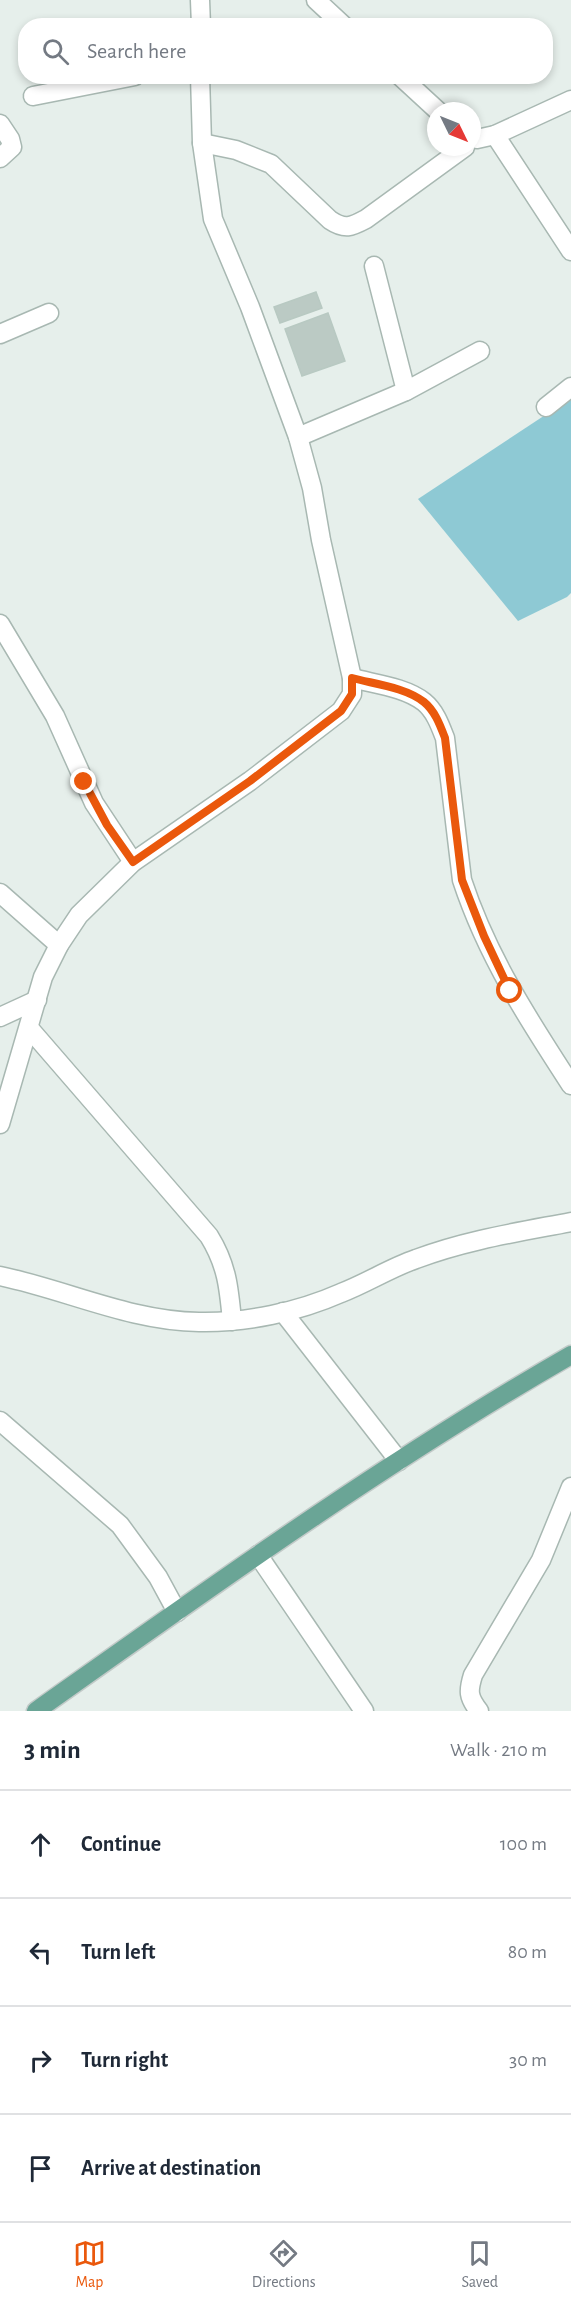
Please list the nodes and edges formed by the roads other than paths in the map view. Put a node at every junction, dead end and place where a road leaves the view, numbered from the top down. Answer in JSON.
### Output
{"nodes":[{"id":1,"x":200,"y":0,"type":"edge"},
{"id":2,"x":316,"y":0,"type":"edge"},
{"id":3,"x":201,"y":18,"type":"edge"},
{"id":4,"x":335,"y":18,"type":"edge"},
{"id":5,"x":94,"y":84,"type":"edge"},
{"id":6,"x":200,"y":84,"type":"edge"},
{"id":7,"x":409,"y":84,"type":"edge"},
{"id":8,"x":33,"y":96,"type":"dead end"},
{"id":9,"x":571,"y":100,"type":"edge"},
{"id":10,"x":428,"y":102,"type":"edge"},
{"id":11,"x":0,"y":124,"type":"edge"},
{"id":12,"x":481,"y":138,"type":"edge"},
{"id":13,"x":202,"y":143,"type":"junction"},
{"id":14,"x":481,"y":146,"type":"edge"},
{"id":15,"x":454,"y":156,"type":"edge"},
{"id":16,"x":0,"y":158,"type":"edge"},
{"id":17,"x":571,"y":251,"type":"edge"},
{"id":18,"x":374,"y":266,"type":"dead end"},
{"id":19,"x":49,"y":313,"type":"dead end"},
{"id":20,"x":0,"y":334,"type":"edge"},
{"id":21,"x":480,"y":351,"type":"dead end"},
{"id":22,"x":571,"y":387,"type":"edge"},
{"id":23,"x":405,"y":391,"type":"junction"},
{"id":24,"x":546,"y":407,"type":"dead end"},
{"id":25,"x":298,"y":437,"type":"junction"},
{"id":26,"x":0,"y":624,"type":"edge"},
{"id":27,"x":352,"y":678,"type":"junction"},
{"id":28,"x":133,"y":862,"type":"junction"},
{"id":29,"x":0,"y":893,"type":"edge"},
{"id":30,"x":59,"y":945,"type":"junction"},
{"id":31,"x":37,"y":1000,"type":"junction"},
{"id":32,"x":0,"y":1017,"type":"edge"},
{"id":33,"x":29,"y":1028,"type":"junction"},
{"id":34,"x":571,"y":1085,"type":"edge"},
{"id":35,"x":0,"y":1124,"type":"edge"},
{"id":36,"x":571,"y":1222,"type":"edge"},
{"id":37,"x":0,"y":1276,"type":"edge"},
{"id":38,"x":283,"y":1312,"type":"junction"},
{"id":39,"x":232,"y":1321,"type":"junction"},
{"id":40,"x":571,"y":1355,"type":"edge"},
{"id":41,"x":0,"y":1421,"type":"edge"},
{"id":42,"x":399,"y":1461,"type":"junction"},
{"id":43,"x":571,"y":1487,"type":"edge"},
{"id":44,"x":258,"y":1555,"type":"junction"},
{"id":45,"x":177,"y":1612,"type":"junction"},
{"id":46,"x":472,"y":1709,"type":"edge"},
{"id":47,"x":36,"y":1711,"type":"edge"},
{"id":48,"x":364,"y":1711,"type":"edge"}],
"edges":[{"from":1,"to":3,"type":"street"},
{"from":2,"to":4,"type":"street"},
{"from":5,"to":8,"type":"street"},
{"from":6,"to":13,"type":"street"},
{"from":7,"to":10,"type":"street"},
{"from":9,"to":12,"type":"street"},
{"from":11,"to":16,"type":"street"},
{"from":13,"to":15,"type":"street"},
{"from":13,"to":25,"type":"street"},
{"from":14,"to":17,"type":"street"},
{"from":18,"to":23,"type":"street"},
{"from":19,"to":20,"type":"street"},
{"from":21,"to":23,"type":"street"},
{"from":22,"to":24,"type":"street"},
{"from":23,"to":25,"type":"street"},
{"from":25,"to":27,"type":"street"},
{"from":26,"to":28,"type":"street"},
{"from":27,"to":28,"type":"street"},
{"from":27,"to":34,"type":"street"},
{"from":28,"to":30,"type":"street"},
{"from":29,"to":30,"type":"street"},
{"from":30,"to":31,"type":"street"},
{"from":31,"to":32,"type":"street"},
{"from":31,"to":33,"type":"street"},
{"from":33,"to":35,"type":"street"},
{"from":33,"to":39,"type":"street"},
{"from":36,"to":38,"type":"street"},
{"from":37,"to":39,"type":"street"},
{"from":38,"to":39,"type":"street"},
{"from":38,"to":42,"type":"street"},
{"from":40,"to":42,"type":"main road"},
{"from":41,"to":45,"type":"street"},
{"from":42,"to":44,"type":"main road"},
{"from":43,"to":46,"type":"street"},
{"from":44,"to":45,"type":"main road"},
{"from":44,"to":48,"type":"street"},
{"from":45,"to":47,"type":"main road"}]}
